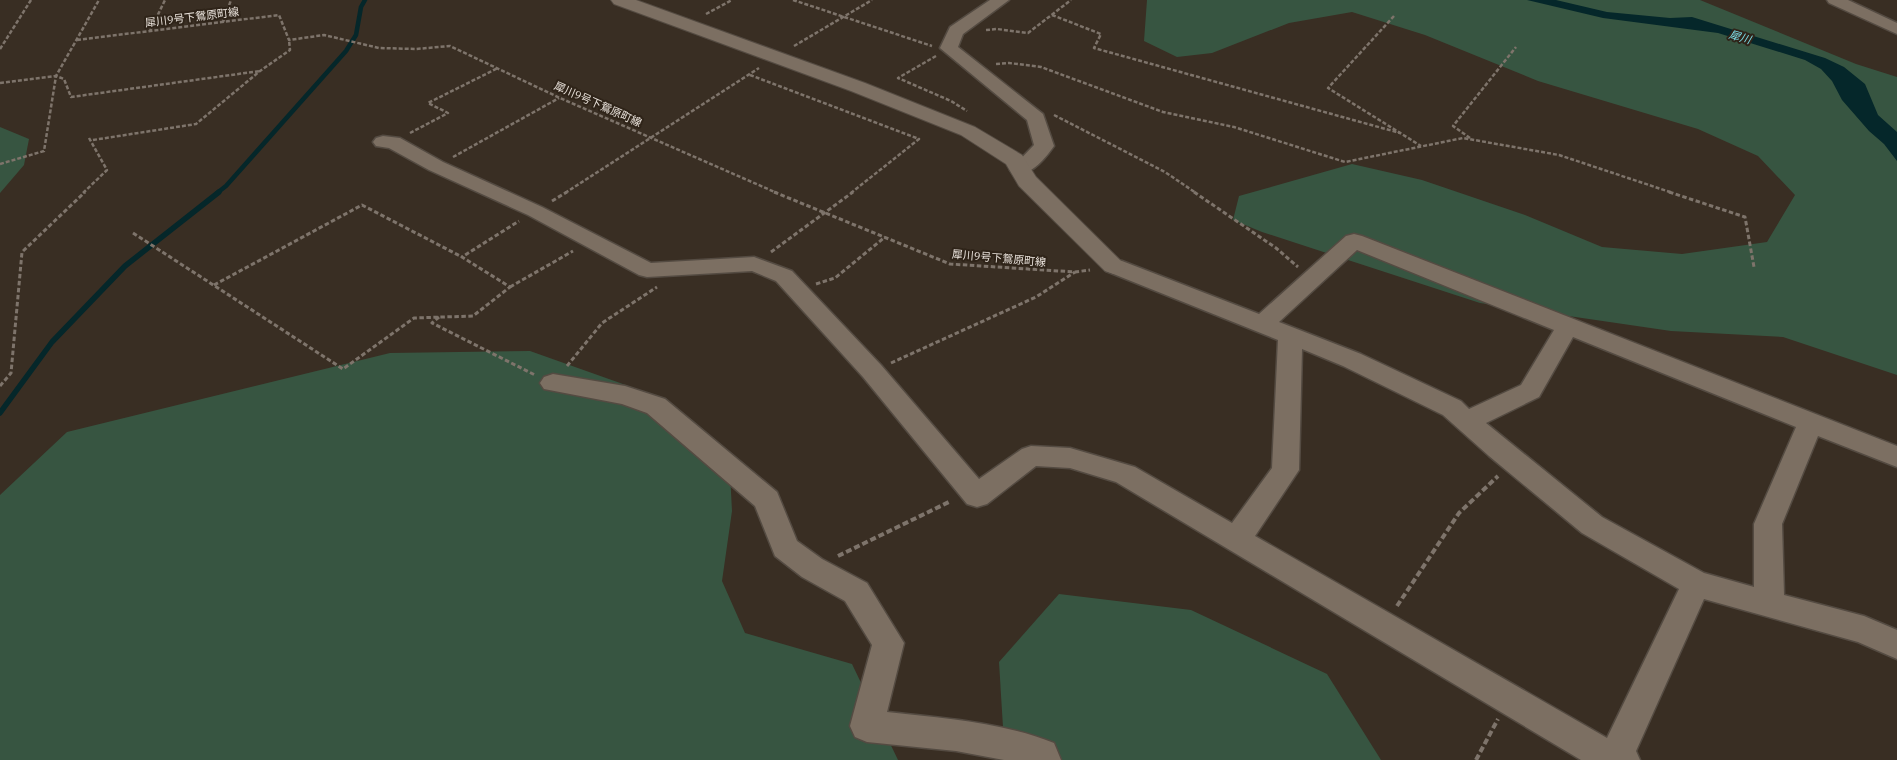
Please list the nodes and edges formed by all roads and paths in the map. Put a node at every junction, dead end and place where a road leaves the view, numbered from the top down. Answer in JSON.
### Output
{"nodes":[{"id":1,"x":31,"y":0,"type":"edge"},
{"id":2,"x":99,"y":0,"type":"edge"},
{"id":3,"x":166,"y":0,"type":"edge"},
{"id":4,"x":231,"y":0,"type":"edge"},
{"id":5,"x":620,"y":0,"type":"edge"},
{"id":6,"x":732,"y":0,"type":"edge"},
{"id":7,"x":793,"y":0,"type":"edge"},
{"id":8,"x":872,"y":0,"type":"edge"},
{"id":9,"x":1001,"y":0,"type":"edge"},
{"id":10,"x":1070,"y":0,"type":"edge"},
{"id":11,"x":1835,"y":0,"type":"edge"},
{"id":12,"x":1052,"y":14,"type":"junction"},
{"id":13,"x":1394,"y":16,"type":"dead end"},
{"id":14,"x":844,"y":17,"type":"junction"},
{"id":15,"x":222,"y":22,"type":"junction"},
{"id":16,"x":686,"y":24,"type":"junction"},
{"id":17,"x":1897,"y":29,"type":"edge"},
{"id":18,"x":150,"y":31,"type":"junction"},
{"id":19,"x":982,"y":31,"type":"dead end"},
{"id":20,"x":77,"y":40,"type":"junction"},
{"id":21,"x":289,"y":40,"type":"junction"},
{"id":22,"x":1516,"y":47,"type":"dead end"},
{"id":23,"x":950,"y":48,"type":"junction"},
{"id":24,"x":0,"y":49,"type":"edge"},
{"id":25,"x":775,"y":58,"type":"junction"},
{"id":26,"x":971,"y":66,"type":"junction"},
{"id":27,"x":499,"y":67,"type":"junction"},
{"id":28,"x":260,"y":71,"type":"junction"},
{"id":29,"x":749,"y":74,"type":"junction"},
{"id":30,"x":56,"y":76,"type":"junction"},
{"id":31,"x":0,"y":83,"type":"edge"},
{"id":32,"x":560,"y":98,"type":"junction"},
{"id":33,"x":968,"y":112,"type":"dead end"},
{"id":34,"x":1034,"y":116,"type":"junction"},
{"id":35,"x":1400,"y":133,"type":"junction"},
{"id":36,"x":88,"y":138,"type":"dead end"},
{"id":37,"x":653,"y":138,"type":"junction"},
{"id":38,"x":1472,"y":139,"type":"junction"},
{"id":39,"x":93,"y":140,"type":"dead end"},
{"id":40,"x":388,"y":142,"type":"joint"},
{"id":41,"x":1421,"y":146,"type":"junction"},
{"id":42,"x":0,"y":164,"type":"edge"},
{"id":43,"x":436,"y":166,"type":"junction"},
{"id":44,"x":1020,"y":170,"type":"junction"},
{"id":45,"x":535,"y":211,"type":"junction"},
{"id":46,"x":826,"y":213,"type":"junction"},
{"id":47,"x":133,"y":233,"type":"dead end"},
{"id":48,"x":885,"y":237,"type":"junction"},
{"id":49,"x":590,"y":240,"type":"junction"},
{"id":50,"x":462,"y":257,"type":"junction"},
{"id":51,"x":754,"y":264,"type":"junction"},
{"id":52,"x":1114,"y":266,"type":"junction"},
{"id":53,"x":1754,"y":267,"type":"dead end"},
{"id":54,"x":1075,"y":272,"type":"junction"},
{"id":55,"x":1312,"y":278,"type":"junction"},
{"id":56,"x":664,"y":284,"type":"dead end"},
{"id":57,"x":214,"y":285,"type":"junction"},
{"id":58,"x":510,"y":287,"type":"junction"},
{"id":59,"x":796,"y":289,"type":"junction"},
{"id":60,"x":439,"y":317,"type":"junction"},
{"id":61,"x":1263,"y":324,"type":"junction"},
{"id":62,"x":1568,"y":326,"type":"junction"},
{"id":63,"x":1290,"y":335,"type":"junction"},
{"id":64,"x":872,"y":371,"type":"junction"},
{"id":65,"x":553,"y":383,"type":"junction"},
{"id":66,"x":0,"y":386,"type":"edge"},
{"id":67,"x":1466,"y":421,"type":"junction"},
{"id":68,"x":1811,"y":423,"type":"junction"},
{"id":69,"x":1897,"y":457,"type":"edge"},
{"id":70,"x":1513,"y":462,"type":"junction"},
{"id":71,"x":972,"y":491,"type":"junction"},
{"id":72,"x":1236,"y":540,"type":"junction"},
{"id":73,"x":812,"y":568,"type":"junction"},
{"id":74,"x":1696,"y":584,"type":"junction"},
{"id":75,"x":1769,"y":604,"type":"junction"},
{"id":76,"x":1384,"y":626,"type":"junction"},
{"id":77,"x":1897,"y":644,"type":"edge"},
{"id":78,"x":1509,"y":699,"type":"junction"},
{"id":79,"x":1620,"y":759,"type":"edge"},
{"id":80,"x":1044,"y":760,"type":"edge"},
{"id":81,"x":1476,"y":760,"type":"edge"}],
"edges":[{"from":1,"to":24,"type":"path"},
{"from":2,"to":20,"type":"path"},
{"from":3,"to":18,"type":"path"},
{"from":4,"to":15,"type":"path"},
{"from":5,"to":16,"type":"street"},
{"from":6,"to":16,"type":"path"},
{"from":7,"to":14,"type":"path"},
{"from":8,"to":14,"type":"path"},
{"from":9,"to":23,"type":"street"},
{"from":10,"to":12,"type":"path"},
{"from":11,"to":17,"type":"street"},
{"from":12,"to":19,"type":"path"},
{"from":12,"to":35,"type":"path"},
{"from":13,"to":35,"type":"path"},
{"from":14,"to":23,"type":"path"},
{"from":14,"to":25,"type":"path"},
{"from":15,"to":18,"type":"path","name":"犀川9号下鴛原町線"},
{"from":15,"to":21,"type":"path","name":"犀川9号下鴛原町線"},
{"from":16,"to":25,"type":"street"},
{"from":18,"to":20,"type":"path","name":"犀川9号下鴛原町線"},
{"from":20,"to":30,"type":"path"},
{"from":21,"to":27,"type":"path","name":"犀川9号下鴛原町線"},
{"from":21,"to":28,"type":"path"},
{"from":22,"to":38,"type":"path"},
{"from":23,"to":26,"type":"street"},
{"from":23,"to":33,"type":"path"},
{"from":25,"to":29,"type":"path"},
{"from":25,"to":44,"type":"street"},
{"from":26,"to":34,"type":"street"},
{"from":26,"to":41,"type":"path"},
{"from":27,"to":32,"type":"path","name":"犀川9号下鴛原町線"},
{"from":27,"to":40,"type":"path"},
{"from":28,"to":30,"type":"path"},
{"from":28,"to":39,"type":"path"},
{"from":29,"to":37,"type":"path"},
{"from":29,"to":46,"type":"path"},
{"from":30,"to":31,"type":"path"},
{"from":30,"to":42,"type":"path"},
{"from":32,"to":37,"type":"path","name":"犀川9号下鴛原町線"},
{"from":32,"to":43,"type":"path"},
{"from":34,"to":44,"type":"street"},
{"from":34,"to":55,"type":"path"},
{"from":35,"to":41,"type":"path"},
{"from":36,"to":66,"type":"path"},
{"from":37,"to":45,"type":"path"},
{"from":37,"to":46,"type":"path","name":"犀川9号下鴛原町線"},
{"from":38,"to":41,"type":"path"},
{"from":38,"to":53,"type":"path"},
{"from":40,"to":43,"type":"street"},
{"from":43,"to":45,"type":"street"},
{"from":44,"to":52,"type":"street"},
{"from":45,"to":49,"type":"street"},
{"from":45,"to":50,"type":"path"},
{"from":46,"to":48,"type":"path","name":"犀川9号下鴛原町線"},
{"from":46,"to":51,"type":"path"},
{"from":47,"to":57,"type":"path"},
{"from":48,"to":54,"type":"path","name":"犀川9号下鴛原町線"},
{"from":48,"to":59,"type":"path"},
{"from":49,"to":51,"type":"street"},
{"from":49,"to":58,"type":"path"},
{"from":50,"to":57,"type":"path"},
{"from":50,"to":58,"type":"path"},
{"from":51,"to":59,"type":"street"},
{"from":52,"to":54,"type":"path","name":"犀川9号下鴛原町線"},
{"from":52,"to":61,"type":"street"},
{"from":54,"to":64,"type":"path"},
{"from":55,"to":61,"type":"street"},
{"from":55,"to":62,"type":"street"},
{"from":56,"to":65,"type":"path"},
{"from":57,"to":60,"type":"path"},
{"from":58,"to":60,"type":"path"},
{"from":59,"to":64,"type":"street"},
{"from":60,"to":65,"type":"path"},
{"from":61,"to":63,"type":"street"},
{"from":62,"to":67,"type":"street"},
{"from":62,"to":68,"type":"street"},
{"from":63,"to":67,"type":"street"},
{"from":63,"to":72,"type":"street"},
{"from":64,"to":71,"type":"street"},
{"from":65,"to":73,"type":"street"},
{"from":67,"to":70,"type":"street"},
{"from":68,"to":69,"type":"street"},
{"from":68,"to":75,"type":"street"},
{"from":70,"to":74,"type":"street"},
{"from":70,"to":76,"type":"path"},
{"from":71,"to":72,"type":"street"},
{"from":71,"to":73,"type":"path"},
{"from":72,"to":76,"type":"street"},
{"from":73,"to":80,"type":"street"},
{"from":74,"to":75,"type":"street"},
{"from":74,"to":79,"type":"street"},
{"from":75,"to":77,"type":"street"},
{"from":76,"to":78,"type":"street"},
{"from":78,"to":79,"type":"street"},
{"from":78,"to":81,"type":"path"}]}
